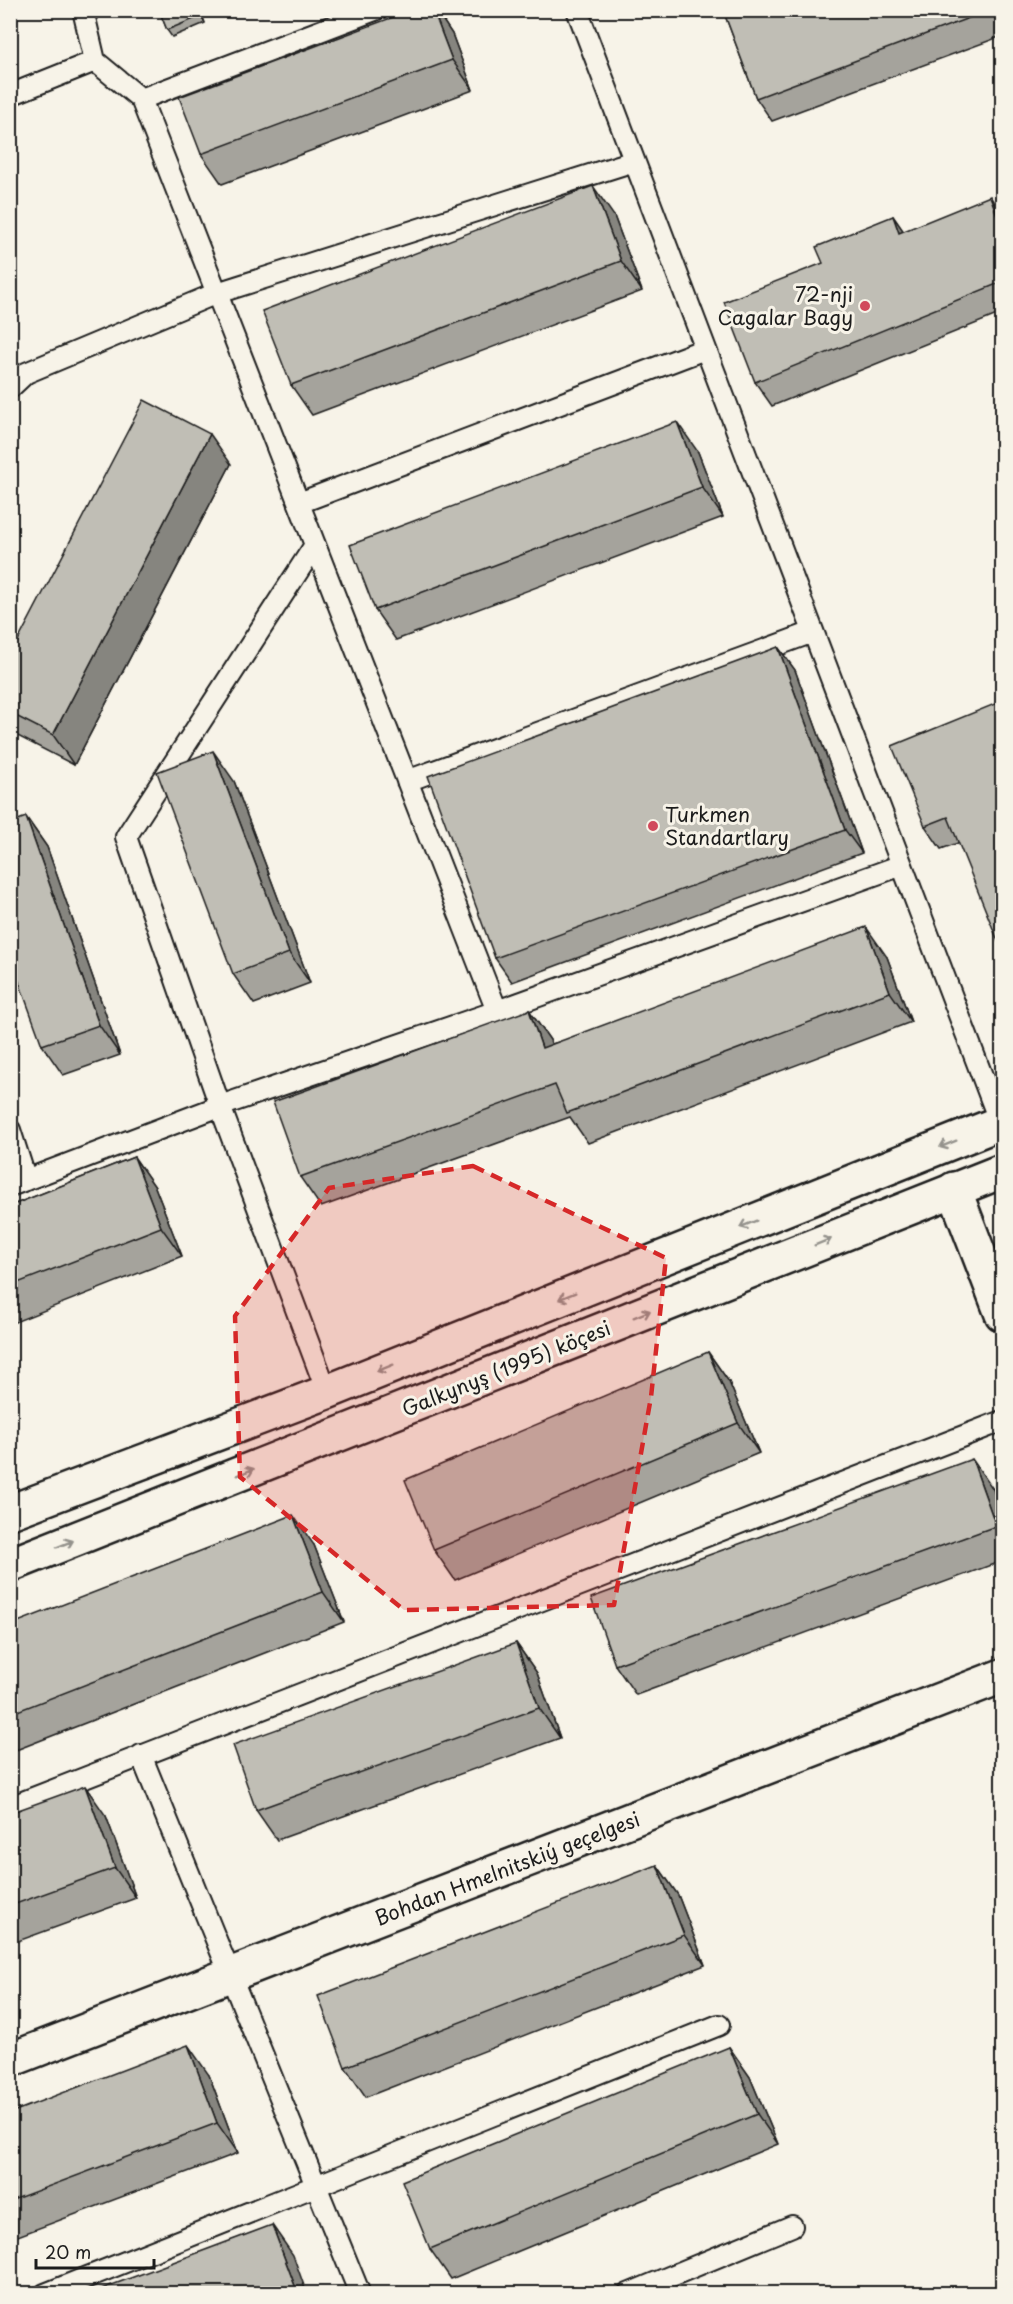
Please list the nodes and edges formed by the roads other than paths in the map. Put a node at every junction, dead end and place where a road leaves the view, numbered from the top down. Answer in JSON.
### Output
{"nodes":[{"id":1,"x":83,"y":10,"type":"edge"},
{"id":2,"x":375,"y":10,"type":"edge"},
{"id":3,"x":577,"y":10,"type":"edge"},
{"id":4,"x":95,"y":61,"type":"junction"},
{"id":5,"x":10,"y":95,"type":"edge"},
{"id":6,"x":141,"y":99,"type":"junction"},
{"id":7,"x":634,"y":161,"type":"junction"},
{"id":8,"x":217,"y":293,"type":"junction"},
{"id":9,"x":705,"y":349,"type":"junction"},
{"id":10,"x":10,"y":388,"type":"edge"},
{"id":11,"x":299,"y":503,"type":"junction"},
{"id":12,"x":315,"y":545,"type":"junction"},
{"id":13,"x":813,"y":632,"type":"junction"},
{"id":14,"x":407,"y":781,"type":"junction"},
{"id":15,"x":902,"y":865,"type":"junction"},
{"id":16,"x":497,"y":1011,"type":"junction"},
{"id":17,"x":220,"y":1106,"type":"junction"},
{"id":18,"x":1001,"y":1122,"type":"edge"},
{"id":19,"x":10,"y":1130,"type":"edge"},
{"id":20,"x":1002,"y":1171,"type":"edge"},
{"id":21,"x":18,"y":1183,"type":"edge"},
{"id":22,"x":954,"y":1189,"type":"junction"},
{"id":23,"x":1002,"y":1314,"type":"edge"},
{"id":24,"x":327,"y":1392,"type":"junction"},
{"id":25,"x":1002,"y":1421,"type":"edge"},
{"id":26,"x":10,"y":1512,"type":"edge"},
{"id":27,"x":10,"y":1565,"type":"edge"},
{"id":28,"x":1002,"y":1676,"type":"edge"},
{"id":29,"x":141,"y":1755,"type":"junction"},
{"id":30,"x":10,"y":1808,"type":"edge"},
{"id":31,"x":231,"y":1975,"type":"junction"},
{"id":32,"x":719,"y":2025,"type":"dead end"},
{"id":33,"x":10,"y":2060,"type":"edge"},
{"id":34,"x":317,"y":2186,"type":"junction"},
{"id":35,"x":792,"y":2226,"type":"dead end"},
{"id":36,"x":45,"y":2294,"type":"edge"},
{"id":37,"x":360,"y":2294,"type":"edge"},
{"id":38,"x":628,"y":2294,"type":"edge"}],
"edges":[{"from":1,"to":4,"type":"lane"},
{"from":2,"to":6,"type":"lane"},
{"from":3,"to":7,"type":"lane"},
{"from":4,"to":5,"type":"lane"},
{"from":4,"to":6,"type":"lane"},
{"from":6,"to":8,"type":"lane"},
{"from":7,"to":8,"type":"lane"},
{"from":7,"to":9,"type":"lane"},
{"from":8,"to":10,"type":"lane"},
{"from":8,"to":11,"type":"lane"},
{"from":9,"to":11,"type":"lane"},
{"from":9,"to":13,"type":"lane"},
{"from":11,"to":12,"type":"lane"},
{"from":12,"to":14,"type":"lane"},
{"from":12,"to":17,"type":"lane"},
{"from":13,"to":14,"type":"lane"},
{"from":13,"to":15,"type":"lane"},
{"from":14,"to":16,"type":"lane"},
{"from":15,"to":16,"type":"lane"},
{"from":15,"to":18,"type":"lane"},
{"from":16,"to":17,"type":"lane"},
{"from":17,"to":21,"type":"lane"},
{"from":17,"to":24,"type":"lane"},
{"from":18,"to":24,"type":"main road","one_way":true},
{"from":19,"to":21,"type":"lane"},
{"from":20,"to":22,"type":"main road","name":"Galkynyş (1995) köçesi"},
{"from":22,"to":23,"type":"main road"},
{"from":27,"to":22,"type":"main road","name":"Galkynyş (1995) köçesi","one_way":true},
{"from":24,"to":26,"type":"main road"},
{"from":25,"to":29,"type":"lane"},
{"from":28,"to":31,"type":"main road","name":"Bohdan Hmelnitskiý geçelgesi"},
{"from":29,"to":30,"type":"lane"},
{"from":29,"to":31,"type":"lane"},
{"from":31,"to":33,"type":"main road","name":"Bohdan Hmelnitskiý geçelgesi"},
{"from":31,"to":34,"type":"lane"},
{"from":32,"to":34,"type":"lane"},
{"from":34,"to":36,"type":"lane"},
{"from":34,"to":37,"type":"lane"},
{"from":35,"to":38,"type":"lane"}]}
